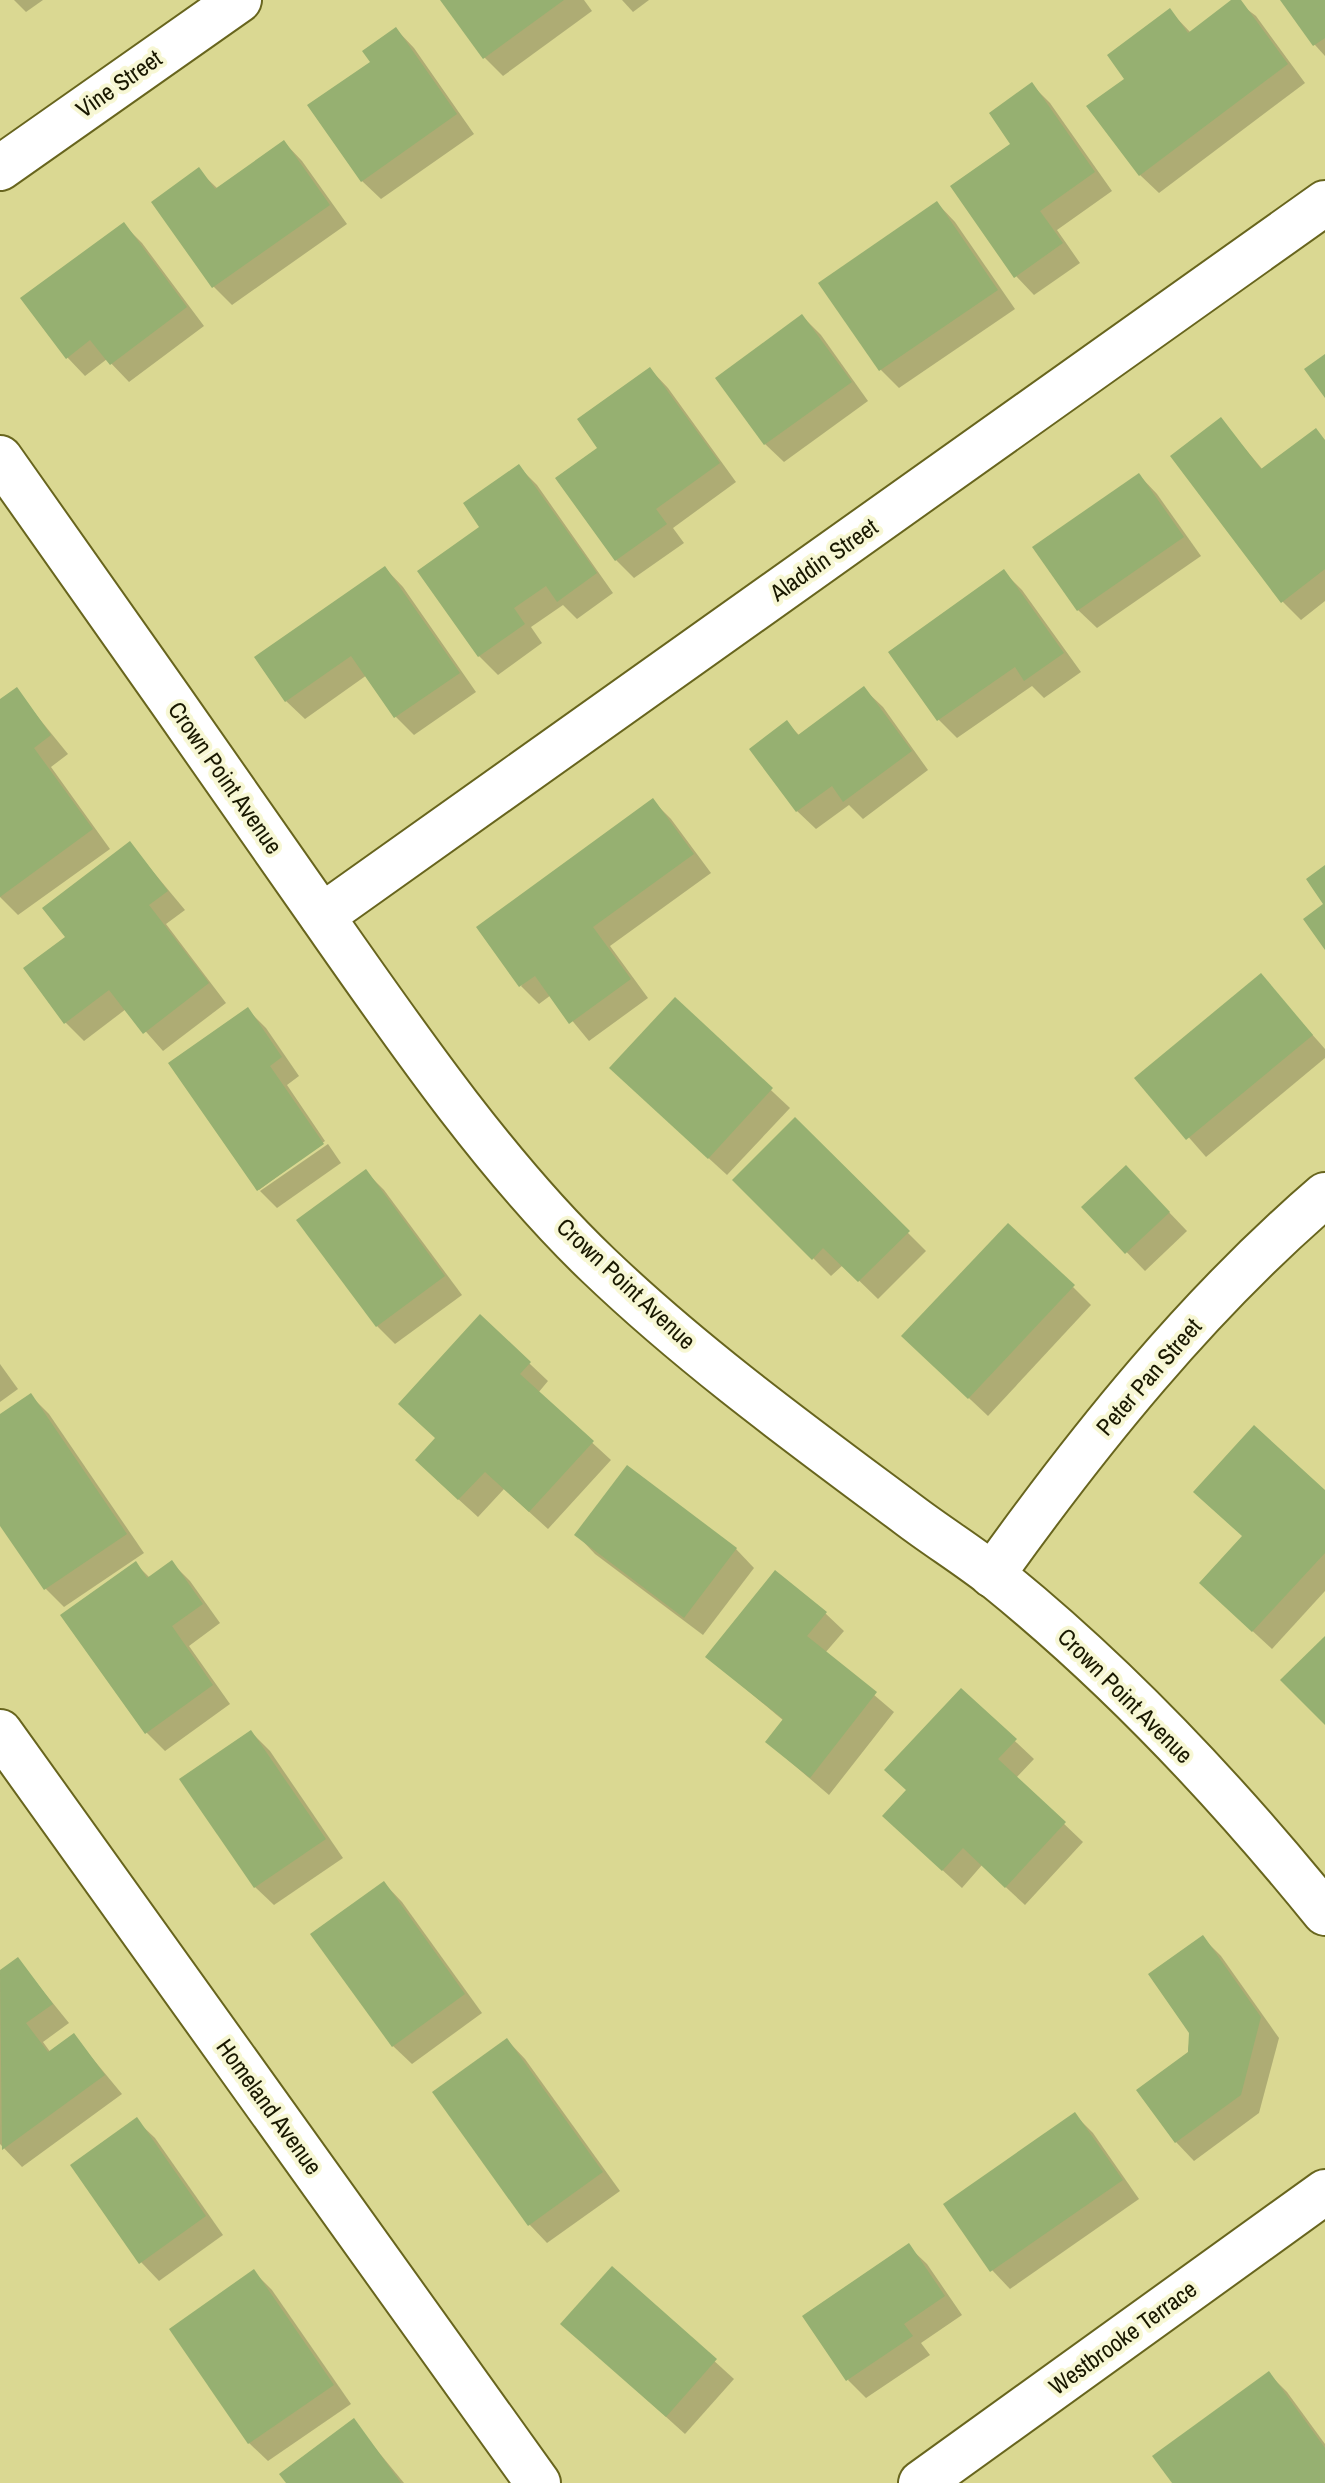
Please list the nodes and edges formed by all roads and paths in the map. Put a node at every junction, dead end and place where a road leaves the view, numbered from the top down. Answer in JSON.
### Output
{"nodes":[{"id":1,"x":239,"y":0,"type":"edge"},
{"id":2,"x":0,"y":168,"type":"edge"},
{"id":3,"x":1325,"y":203,"type":"edge"},
{"id":4,"x":0,"y":458,"type":"edge"},
{"id":5,"x":322,"y":916,"type":"junction"},
{"id":6,"x":1325,"y":1195,"type":"edge"},
{"id":7,"x":992,"y":1575,"type":"junction"},
{"id":8,"x":0,"y":1732,"type":"edge"},
{"id":9,"x":1325,"y":1913,"type":"edge"},
{"id":10,"x":1325,"y":2192,"type":"edge"},
{"id":11,"x":538,"y":2483,"type":"edge"},
{"id":12,"x":921,"y":2483,"type":"edge"}],
"edges":[{"from":1,"to":2,"type":"street","name":"Vine Street"},
{"from":3,"to":5,"type":"street","name":"Aladdin Street"},
{"from":4,"to":5,"type":"street","name":"Crown Point Avenue"},
{"from":5,"to":7,"type":"street","name":"Crown Point Avenue"},
{"from":6,"to":7,"type":"street","name":"Peter Pan Street"},
{"from":7,"to":9,"type":"street","name":"Crown Point Avenue"},
{"from":8,"to":11,"type":"street","name":"Homeland Avenue"},
{"from":10,"to":12,"type":"street","name":"Westbrooke Terrace"}]}
